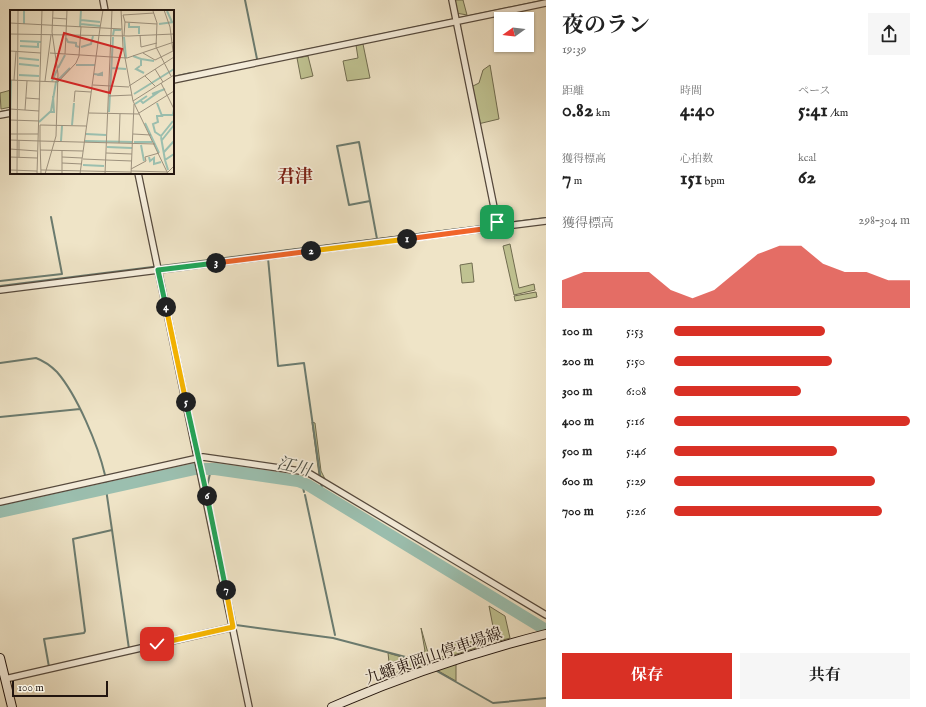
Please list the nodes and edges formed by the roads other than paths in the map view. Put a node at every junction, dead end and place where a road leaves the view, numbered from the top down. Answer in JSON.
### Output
{"nodes":[{"id":1,"x":103,"y":0,"type":"edge"},
{"id":2,"x":452,"y":0,"type":"edge"},
{"id":3,"x":546,"y":3,"type":"edge"},
{"id":4,"x":105,"y":10,"type":"edge"},
{"id":5,"x":456,"y":20,"type":"junction"},
{"id":6,"x":174,"y":80,"type":"edge"},
{"id":7,"x":10,"y":113,"type":"edge"},
{"id":8,"x":0,"y":115,"type":"edge"},
{"id":9,"x":138,"y":174,"type":"edge"},
{"id":10,"x":546,"y":222,"type":"edge"},
{"id":11,"x":497,"y":225,"type":"junction"},
{"id":12,"x":158,"y":268,"type":"junction"},
{"id":13,"x":0,"y":290,"type":"edge"},
{"id":14,"x":198,"y":460,"type":"junction"},
{"id":15,"x":0,"y":502,"type":"edge"},
{"id":16,"x":546,"y":615,"type":"edge"},
{"id":17,"x":233,"y":627,"type":"junction"},
{"id":18,"x":542,"y":635,"type":"edge"},
{"id":19,"x":0,"y":658,"type":"edge"},
{"id":20,"x":3,"y":676,"type":"edge"},
{"id":21,"x":12,"y":707,"type":"edge"},
{"id":22,"x":249,"y":707,"type":"edge"},
{"id":23,"x":332,"y":707,"type":"edge"}],
"edges":[{"from":1,"to":4,"type":"street"},
{"from":2,"to":5,"type":"street"},
{"from":3,"to":5,"type":"street"},
{"from":5,"to":6,"type":"street"},
{"from":5,"to":11,"type":"street"},
{"from":7,"to":8,"type":"street"},
{"from":9,"to":12,"type":"street"},
{"from":10,"to":11,"type":"street"},
{"from":11,"to":12,"type":"street"},
{"from":12,"to":13,"type":"street"},
{"from":12,"to":14,"type":"street"},
{"from":14,"to":15,"type":"street"},
{"from":14,"to":16,"type":"street"},
{"from":14,"to":17,"type":"street"},
{"from":17,"to":20,"type":"street"},
{"from":17,"to":22,"type":"street"},
{"from":18,"to":23,"type":"main road","name":"九蟠東岡山停車場線"},
{"from":19,"to":20,"type":"main road"},
{"from":20,"to":21,"type":"main road"}]}
